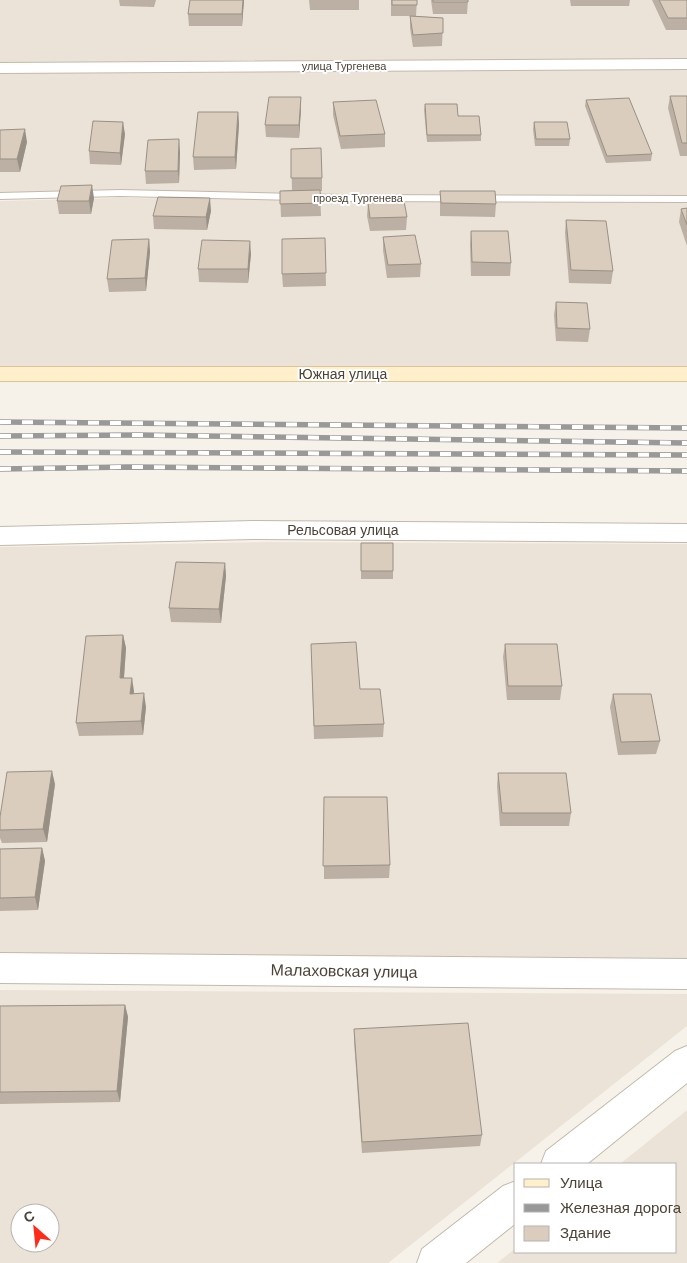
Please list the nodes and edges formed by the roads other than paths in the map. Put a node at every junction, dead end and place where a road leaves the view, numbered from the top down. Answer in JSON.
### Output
{"nodes":[{"id":1,"x":687,"y":64,"type":"edge"},
{"id":2,"x":0,"y":68,"type":"edge"},
{"id":3,"x":0,"y":196,"type":"edge"},
{"id":4,"x":687,"y":199,"type":"edge"},
{"id":5,"x":0,"y":374,"type":"edge"},
{"id":6,"x":687,"y":374,"type":"edge"},
{"id":7,"x":687,"y":533,"type":"edge"},
{"id":8,"x":0,"y":536,"type":"edge"},
{"id":9,"x":0,"y":968,"type":"edge"},
{"id":10,"x":687,"y":974,"type":"edge"},
{"id":11,"x":687,"y":1062,"type":"edge"},
{"id":12,"x":560,"y":1163,"type":"edge"},
{"id":13,"x":514,"y":1201,"type":"edge"},
{"id":14,"x":436,"y":1263,"type":"edge"}],
"edges":[{"from":1,"to":2,"type":"street","name":"улица Тургенева"},
{"from":3,"to":4,"type":"lane","name":"проезд Тургенева"},
{"from":5,"to":6,"type":"street","name":"Южная улица"},
{"from":7,"to":8,"type":"street","name":"Рельсовая улица"},
{"from":9,"to":10,"type":"street","name":"Малаховская улица"},
{"from":11,"to":12,"type":"street"},
{"from":13,"to":14,"type":"street"}]}
